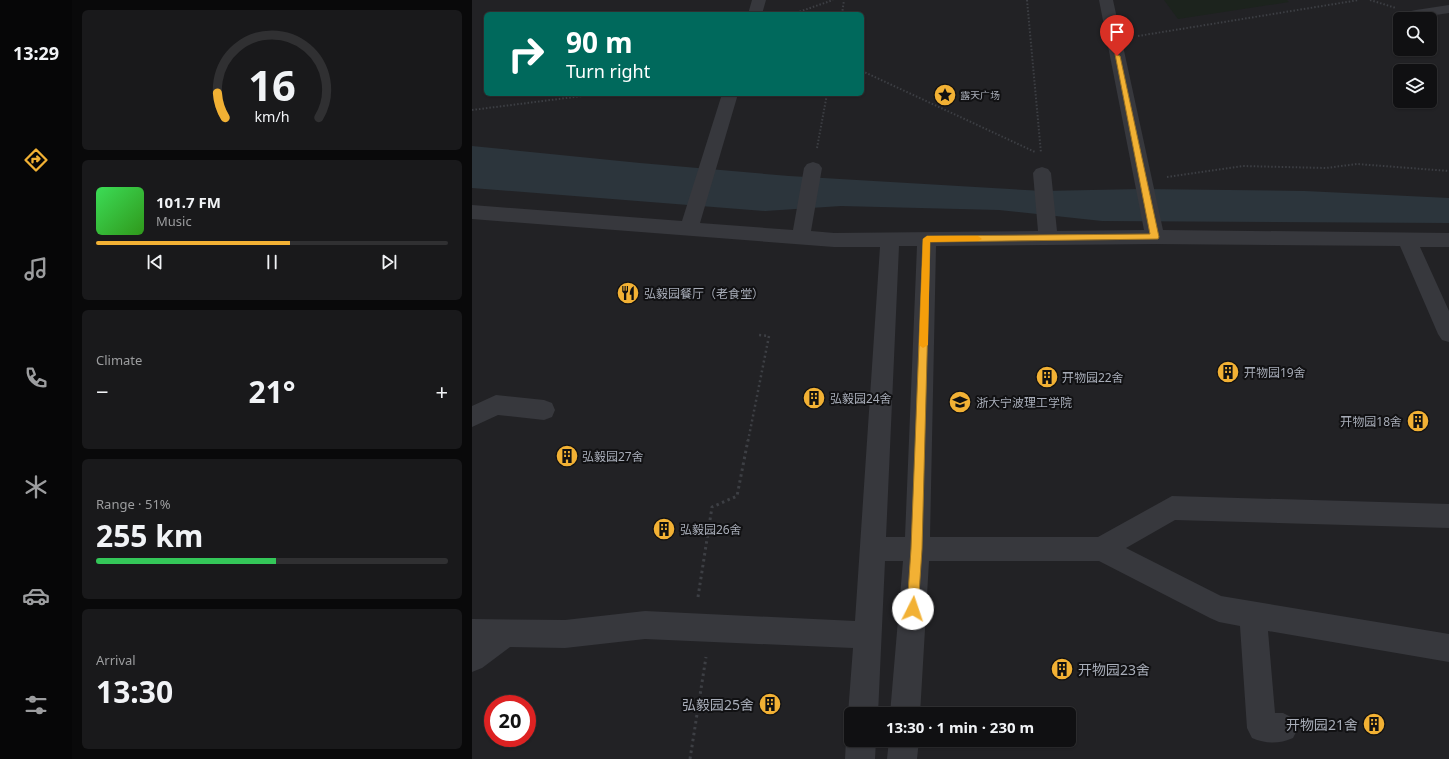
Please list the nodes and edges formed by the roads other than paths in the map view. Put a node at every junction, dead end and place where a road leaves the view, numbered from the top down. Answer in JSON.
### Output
{"nodes":[{"id":1,"x":759,"y":0,"type":"edge"},
{"id":2,"x":1106,"y":0,"type":"edge"},
{"id":3,"x":1449,"y":9,"type":"edge"},
{"id":4,"x":755,"y":12,"type":"edge"},
{"id":5,"x":1429,"y":12,"type":"edge"},
{"id":6,"x":729,"y":96,"type":"edge"},
{"id":7,"x":813,"y":168,"type":"road end"},
{"id":8,"x":1042,"y":173,"type":"dead end"},
{"id":9,"x":472,"y":212,"type":"edge"},
{"id":10,"x":690,"y":224,"type":"junction"},
{"id":11,"x":803,"y":228,"type":"junction"},
{"id":12,"x":1047,"y":231,"type":"junction"},
{"id":13,"x":1153,"y":232,"type":"junction"},
{"id":14,"x":890,"y":239,"type":"junction"},
{"id":15,"x":927,"y":239,"type":"junction"},
{"id":16,"x":1407,"y":240,"type":"junction"},
{"id":17,"x":1449,"y":240,"type":"edge"},
{"id":18,"x":1449,"y":334,"type":"edge"},
{"id":19,"x":544,"y":410,"type":"dead end"},
{"id":20,"x":472,"y":417,"type":"edge"},
{"id":21,"x":1449,"y":516,"type":"edge"},
{"id":22,"x":872,"y":549,"type":"junction"},
{"id":23,"x":917,"y":549,"type":"junction"},
{"id":24,"x":1102,"y":549,"type":"junction"},
{"id":25,"x":1253,"y":615,"type":"junction"},
{"id":26,"x":472,"y":633,"type":"edge"},
{"id":27,"x":506,"y":633,"type":"junction"},
{"id":28,"x":867,"y":634,"type":"junction"},
{"id":29,"x":1449,"y":648,"type":"edge"},
{"id":30,"x":472,"y":658,"type":"edge"},
{"id":31,"x":862,"y":707,"type":"edge"},
{"id":32,"x":906,"y":707,"type":"edge"},
{"id":33,"x":1283,"y":728,"type":"dead end"},
{"id":34,"x":861,"y":747,"type":"edge"},
{"id":35,"x":903,"y":747,"type":"edge"},
{"id":36,"x":860,"y":759,"type":"edge"},
{"id":37,"x":902,"y":759,"type":"edge"}],
"edges":[{"from":1,"to":4,"type":"street"},
{"from":2,"to":13,"type":"street"},
{"from":3,"to":5,"type":"street"},
{"from":6,"to":10,"type":"street"},
{"from":7,"to":11,"type":"street"},
{"from":8,"to":12,"type":"street"},
{"from":9,"to":10,"type":"street"},
{"from":10,"to":11,"type":"street"},
{"from":11,"to":14,"type":"street"},
{"from":12,"to":13,"type":"street"},
{"from":12,"to":15,"type":"street"},
{"from":13,"to":16,"type":"street"},
{"from":14,"to":15,"type":"street"},
{"from":14,"to":22,"type":"street"},
{"from":15,"to":23,"type":"street"},
{"from":16,"to":17,"type":"street"},
{"from":16,"to":18,"type":"street"},
{"from":19,"to":20,"type":"street"},
{"from":21,"to":24,"type":"street"},
{"from":22,"to":23,"type":"street"},
{"from":22,"to":28,"type":"street"},
{"from":23,"to":24,"type":"street"},
{"from":23,"to":32,"type":"street"},
{"from":24,"to":25,"type":"street"},
{"from":25,"to":29,"type":"street"},
{"from":25,"to":33,"type":"street"},
{"from":26,"to":27,"type":"street"},
{"from":27,"to":28,"type":"street"},
{"from":27,"to":30,"type":"street"},
{"from":28,"to":31,"type":"street"},
{"from":34,"to":36,"type":"street"},
{"from":35,"to":37,"type":"street"}]}
